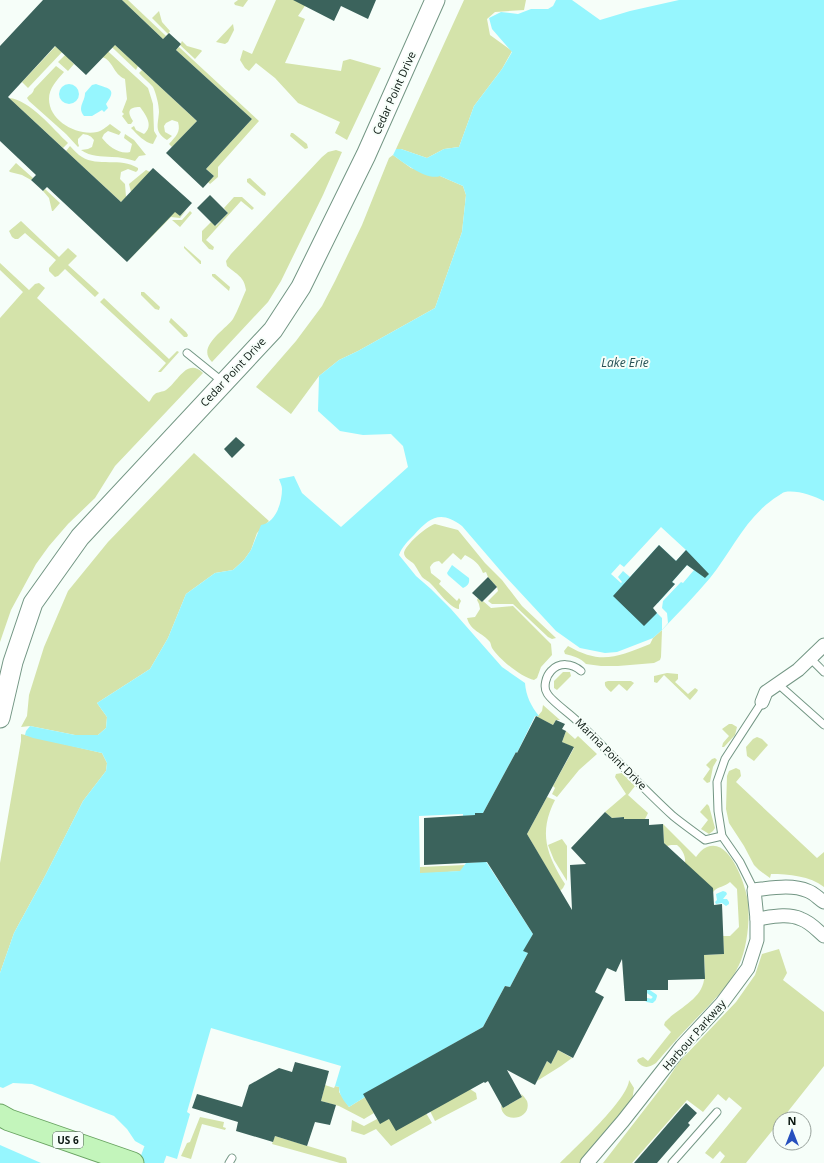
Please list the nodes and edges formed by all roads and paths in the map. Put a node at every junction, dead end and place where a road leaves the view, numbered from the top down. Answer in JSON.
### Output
{"nodes":[{"id":1,"x":435,"y":0,"type":"edge"},
{"id":2,"x":187,"y":353,"type":"dead end"},
{"id":3,"x":223,"y":382,"type":"junction"},
{"id":4,"x":824,"y":645,"type":"edge"},
{"id":5,"x":810,"y":658,"type":"junction"},
{"id":6,"x":581,"y":671,"type":"dead end"},
{"id":7,"x":824,"y":672,"type":"edge"},
{"id":8,"x":778,"y":684,"type":"junction"},
{"id":9,"x":762,"y":702,"type":"joint"},
{"id":10,"x":0,"y":718,"type":"edge"},
{"id":11,"x":824,"y":725,"type":"edge"},
{"id":12,"x":722,"y":836,"type":"junction"},
{"id":13,"x":754,"y":890,"type":"junction"},
{"id":14,"x":824,"y":902,"type":"edge"},
{"id":15,"x":757,"y":919,"type":"junction"},
{"id":16,"x":824,"y":936,"type":"edge"},
{"id":17,"x":717,"y":1112,"type":"dead end"},
{"id":18,"x":3,"y":1118,"type":"edge"},
{"id":19,"x":130,"y":1162,"type":"edge"},
{"id":20,"x":587,"y":1163,"type":"edge"},
{"id":21,"x":672,"y":1163,"type":"edge"}],
"edges":[{"from":1,"to":3,"type":"main road","name":"Cedar Point Drive"},
{"from":2,"to":3,"type":"lane"},
{"from":3,"to":10,"type":"main road","name":"Cedar Point Drive"},
{"from":4,"to":5,"type":"street"},
{"from":5,"to":7,"type":"lane"},
{"from":5,"to":8,"type":"street"},
{"from":6,"to":12,"type":"lane","name":"Marina Point Drive"},
{"from":8,"to":9,"type":"street"},
{"from":8,"to":11,"type":"lane"},
{"from":9,"to":12,"type":"lane"},
{"from":12,"to":13,"type":"lane"},
{"from":13,"to":14,"type":"street"},
{"from":13,"to":15,"type":"street","name":"Harbour Parkway"},
{"from":15,"to":16,"type":"street"},
{"from":15,"to":20,"type":"street","name":"Harbour Parkway"},
{"from":17,"to":21,"type":"lane"},
{"from":18,"to":19,"type":"main road","number":"US 6"}]}
